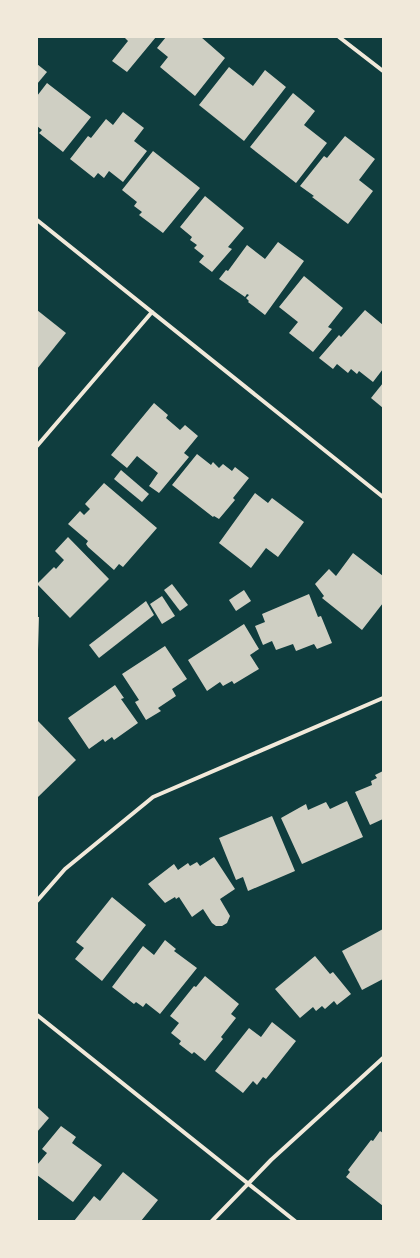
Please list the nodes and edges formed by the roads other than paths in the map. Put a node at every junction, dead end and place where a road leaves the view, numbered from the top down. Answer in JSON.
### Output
{"nodes":[{"id":1,"x":340,"y":37,"type":"edge"},
{"id":2,"x":383,"y":71,"type":"edge"},
{"id":3,"x":37,"y":220,"type":"edge"},
{"id":4,"x":152,"y":312,"type":"junction"},
{"id":5,"x":37,"y":446,"type":"edge"},
{"id":6,"x":383,"y":497,"type":"edge"},
{"id":7,"x":383,"y":698,"type":"edge"},
{"id":8,"x":37,"y":901,"type":"edge"},
{"id":9,"x":37,"y":1015,"type":"edge"},
{"id":10,"x":383,"y":1058,"type":"edge"},
{"id":11,"x":248,"y":1182,"type":"junction"},
{"id":12,"x":212,"y":1221,"type":"edge"},
{"id":13,"x":295,"y":1221,"type":"edge"}],
"edges":[{"from":1,"to":2,"type":"street"},
{"from":3,"to":4,"type":"street"},
{"from":4,"to":5,"type":"street"},
{"from":4,"to":6,"type":"street"},
{"from":7,"to":8,"type":"street"},
{"from":9,"to":11,"type":"street"},
{"from":10,"to":11,"type":"street"},
{"from":11,"to":12,"type":"street"},
{"from":11,"to":13,"type":"street"}]}
